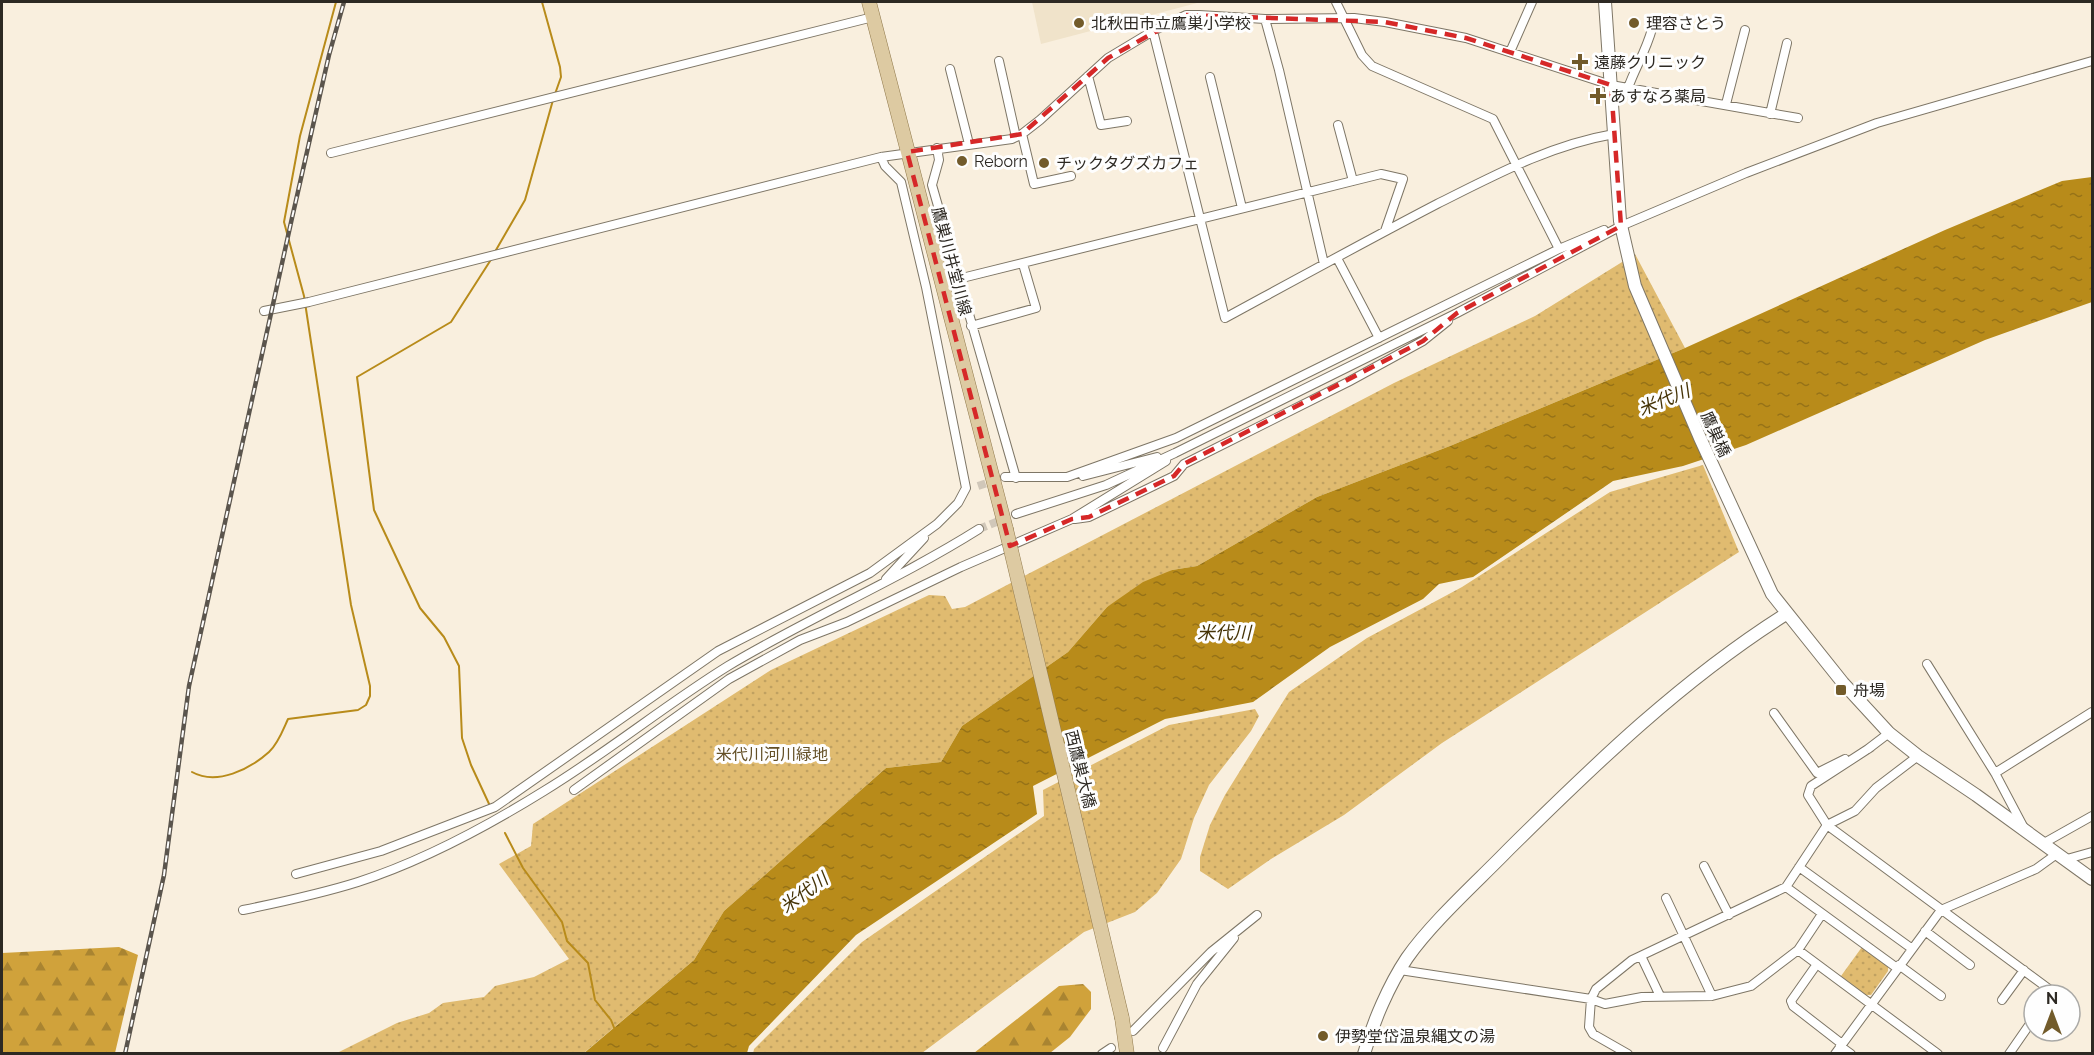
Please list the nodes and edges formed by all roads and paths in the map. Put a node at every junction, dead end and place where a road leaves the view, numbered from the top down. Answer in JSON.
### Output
{"nodes":[{"id":1,"x":869,"y":2,"type":"edge"},
{"id":2,"x":1336,"y":2,"type":"edge"},
{"id":3,"x":1532,"y":2,"type":"edge"},
{"id":4,"x":1605,"y":2,"type":"edge"},
{"id":5,"x":873,"y":16,"type":"junction"},
{"id":6,"x":1265,"y":19,"type":"junction"},
{"id":7,"x":1345,"y":20,"type":"junction"},
{"id":8,"x":1652,"y":29,"type":"dead end"},
{"id":9,"x":1745,"y":30,"type":"dead end"},
{"id":10,"x":1153,"y":31,"type":"junction"},
{"id":11,"x":1787,"y":43,"type":"dead end"},
{"id":12,"x":1510,"y":52,"type":"junction"},
{"id":13,"x":2092,"y":60,"type":"edge"},
{"id":14,"x":999,"y":61,"type":"dead end"},
{"id":15,"x":950,"y":69,"type":"dead end"},
{"id":16,"x":1088,"y":76,"type":"junction"},
{"id":17,"x":1210,"y":77,"type":"dead end"},
{"id":18,"x":1611,"y":85,"type":"junction"},
{"id":19,"x":1628,"y":88,"type":"junction"},
{"id":20,"x":1726,"y":104,"type":"junction"},
{"id":21,"x":1770,"y":114,"type":"junction"},
{"id":22,"x":1798,"y":118,"type":"dead end"},
{"id":23,"x":1127,"y":121,"type":"dead end"},
{"id":24,"x":1338,"y":125,"type":"dead end"},
{"id":25,"x":1614,"y":134,"type":"junction"},
{"id":26,"x":1019,"y":136,"type":"junction"},
{"id":27,"x":969,"y":144,"type":"junction"},
{"id":28,"x":937,"y":148,"type":"junction"},
{"id":29,"x":907,"y":152,"type":"junction"},
{"id":30,"x":331,"y":153,"type":"dead end"},
{"id":31,"x":881,"y":157,"type":"junction"},
{"id":32,"x":1516,"y":164,"type":"junction"},
{"id":33,"x":1071,"y":176,"type":"dead end"},
{"id":34,"x":1353,"y":181,"type":"junction"},
{"id":35,"x":1308,"y":192,"type":"junction"},
{"id":36,"x":1242,"y":208,"type":"junction"},
{"id":37,"x":1199,"y":218,"type":"junction"},
{"id":38,"x":1621,"y":227,"type":"junction"},
{"id":39,"x":1385,"y":231,"type":"junction"},
{"id":40,"x":1559,"y":249,"type":"junction"},
{"id":41,"x":1336,"y":258,"type":"junction"},
{"id":42,"x":1023,"y":264,"type":"junction"},
{"id":43,"x":1324,"y":264,"type":"junction"},
{"id":44,"x":958,"y":279,"type":"junction"},
{"id":45,"x":264,"y":311,"type":"dead end"},
{"id":46,"x":1457,"y":313,"type":"junction"},
{"id":47,"x":971,"y":326,"type":"junction"},
{"id":48,"x":1379,"y":338,"type":"junction"},
{"id":49,"x":1175,"y":453,"type":"junction"},
{"id":50,"x":1005,"y":477,"type":"tunnel mouth"},
{"id":51,"x":1067,"y":477,"type":"junction"},
{"id":52,"x":1016,"y":478,"type":"junction"},
{"id":53,"x":978,"y":486,"type":"tunnel mouth"},
{"id":54,"x":966,"y":488,"type":"junction"},
{"id":55,"x":1016,"y":514,"type":"tunnel mouth"},
{"id":56,"x":1072,"y":519,"type":"junction"},
{"id":57,"x":937,"y":524,"type":"junction"},
{"id":58,"x":979,"y":529,"type":"tunnel mouth"},
{"id":59,"x":1006,"y":529,"type":"joint"},
{"id":60,"x":880,"y":586,"type":"junction"},
{"id":61,"x":1786,"y":614,"type":"junction"},
{"id":62,"x":1927,"y":664,"type":"dead end"},
{"id":63,"x":2092,"y":712,"type":"edge"},
{"id":64,"x":1774,"y":713,"type":"dead end"},
{"id":65,"x":1889,"y":733,"type":"junction"},
{"id":66,"x":1871,"y":747,"type":"junction"},
{"id":67,"x":1918,"y":756,"type":"junction"},
{"id":68,"x":1995,"y":773,"type":"junction"},
{"id":69,"x":574,"y":790,"type":"dead end"},
{"id":70,"x":2092,"y":816,"type":"edge"},
{"id":71,"x":1827,"y":825,"type":"junction"},
{"id":72,"x":2024,"y":829,"type":"junction"},
{"id":73,"x":2044,"y":843,"type":"junction"},
{"id":74,"x":2092,"y":852,"type":"edge"},
{"id":75,"x":2062,"y":856,"type":"junction"},
{"id":76,"x":1704,"y":866,"type":"dead end"},
{"id":77,"x":1799,"y":867,"type":"junction"},
{"id":78,"x":296,"y":874,"type":"dead end"},
{"id":79,"x":2092,"y":878,"type":"edge"},
{"id":80,"x":1786,"y":887,"type":"junction"},
{"id":81,"x":1666,"y":898,"type":"dead end"},
{"id":82,"x":1941,"y":909,"type":"junction"},
{"id":83,"x":243,"y":910,"type":"dead end"},
{"id":84,"x":1822,"y":914,"type":"junction"},
{"id":85,"x":1729,"y":915,"type":"junction"},
{"id":86,"x":1925,"y":931,"type":"junction"},
{"id":87,"x":1684,"y":935,"type":"junction"},
{"id":88,"x":1911,"y":948,"type":"junction"},
{"id":89,"x":1798,"y":950,"type":"junction"},
{"id":90,"x":1641,"y":956,"type":"junction"},
{"id":91,"x":1817,"y":964,"type":"junction"},
{"id":92,"x":1970,"y":965,"type":"dead end"},
{"id":93,"x":1898,"y":967,"type":"junction"},
{"id":94,"x":1400,"y":970,"type":"junction"},
{"id":95,"x":2024,"y":970,"type":"junction"},
{"id":96,"x":2041,"y":983,"type":"edge"},
{"id":97,"x":1660,"y":996,"type":"junction"},
{"id":98,"x":1712,"y":996,"type":"junction"},
{"id":99,"x":1941,"y":996,"type":"dead end"},
{"id":100,"x":1591,"y":999,"type":"junction"},
{"id":101,"x":2002,"y":1000,"type":"dead end"},
{"id":102,"x":1871,"y":1004,"type":"junction"},
{"id":103,"x":1133,"y":1030,"type":"dead end"},
{"id":104,"x":2022,"y":1035,"type":"edge"},
{"id":105,"x":1111,"y":1048,"type":"dead end"},
{"id":106,"x":1163,"y":1048,"type":"dead end"},
{"id":107,"x":1839,"y":1048,"type":"edge"},
{"id":108,"x":1102,"y":1053,"type":"edge"},
{"id":109,"x":1127,"y":1053,"type":"edge"},
{"id":110,"x":1364,"y":1053,"type":"edge"},
{"id":111,"x":1628,"y":1053,"type":"edge"},
{"id":112,"x":1851,"y":1053,"type":"edge"},
{"id":113,"x":1938,"y":1053,"type":"edge"},
{"id":114,"x":2009,"y":1053,"type":"edge"}],
"edges":[{"from":1,"to":5,"type":"main road","name":"鷹巣川井堂川線"},
{"from":2,"to":7,"type":"street"},
{"from":3,"to":12,"type":"street"},
{"from":4,"to":18,"type":"street","name":"鷹巣橋"},
{"from":5,"to":29,"type":"main road","name":"鷹巣川井堂川線"},
{"from":5,"to":30,"type":"street"},
{"from":6,"to":7,"type":"street"},
{"from":6,"to":10,"type":"street"},
{"from":6,"to":35,"type":"street"},
{"from":7,"to":12,"type":"street"},
{"from":7,"to":32,"type":"street"},
{"from":8,"to":19,"type":"street"},
{"from":9,"to":20,"type":"street"},
{"from":10,"to":16,"type":"street"},
{"from":10,"to":37,"type":"street"},
{"from":11,"to":21,"type":"street"},
{"from":12,"to":18,"type":"street"},
{"from":13,"to":38,"type":"street"},
{"from":14,"to":26,"type":"street"},
{"from":15,"to":27,"type":"street"},
{"from":16,"to":23,"type":"street"},
{"from":16,"to":26,"type":"street"},
{"from":17,"to":36,"type":"street"},
{"from":18,"to":19,"type":"street"},
{"from":18,"to":25,"type":"street","name":"鷹巣橋"},
{"from":19,"to":20,"type":"street"},
{"from":20,"to":21,"type":"street"},
{"from":21,"to":22,"type":"street"},
{"from":24,"to":34,"type":"street"},
{"from":25,"to":32,"type":"street"},
{"from":25,"to":38,"type":"street","name":"鷹巣橋"},
{"from":26,"to":27,"type":"street"},
{"from":26,"to":33,"type":"street"},
{"from":27,"to":28,"type":"street"},
{"from":28,"to":29,"type":"street"},
{"from":28,"to":44,"type":"street"},
{"from":29,"to":31,"type":"street"},
{"from":29,"to":59,"type":"main road","name":"鷹巣川井堂川線"},
{"from":31,"to":45,"type":"street"},
{"from":31,"to":54,"type":"street"},
{"from":32,"to":39,"type":"street"},
{"from":32,"to":40,"type":"street"},
{"from":34,"to":35,"type":"street"},
{"from":34,"to":39,"type":"street"},
{"from":35,"to":36,"type":"street"},
{"from":35,"to":43,"type":"street"},
{"from":36,"to":37,"type":"street"},
{"from":37,"to":42,"type":"street"},
{"from":37,"to":43,"type":"street"},
{"from":38,"to":40,"type":"street"},
{"from":38,"to":46,"type":"street"},
{"from":38,"to":61,"type":"street","name":"鷹巣橋"},
{"from":39,"to":41,"type":"street"},
{"from":40,"to":48,"type":"street"},
{"from":41,"to":43,"type":"street"},
{"from":41,"to":48,"type":"street"},
{"from":42,"to":44,"type":"street"},
{"from":42,"to":47,"type":"street"},
{"from":44,"to":47,"type":"street"},
{"from":46,"to":49,"type":"street"},
{"from":46,"to":56,"type":"street"},
{"from":47,"to":52,"type":"street"},
{"from":48,"to":51,"type":"street"},
{"from":49,"to":51,"type":"street"},
{"from":49,"to":55,"type":"street"},
{"from":49,"to":56,"type":"street"},
{"from":50,"to":52,"type":"street"},
{"from":51,"to":52,"type":"street"},
{"from":53,"to":54,"type":"street"},
{"from":54,"to":57,"type":"street"},
{"from":56,"to":69,"type":"street"},
{"from":57,"to":60,"type":"street"},
{"from":57,"to":78,"type":"street"},
{"from":58,"to":60,"type":"street"},
{"from":59,"to":109,"type":"main road","name":"西鷹巣大橋","bridge":true},
{"from":60,"to":83,"type":"street"},
{"from":61,"to":65,"type":"street","name":"鷹巣橋"},
{"from":61,"to":94,"type":"street"},
{"from":62,"to":68,"type":"street"},
{"from":63,"to":68,"type":"street"},
{"from":64,"to":66,"type":"street"},
{"from":65,"to":66,"type":"street"},
{"from":65,"to":67,"type":"street","name":"鷹巣橋"},
{"from":66,"to":71,"type":"street"},
{"from":67,"to":71,"type":"street"},
{"from":67,"to":72,"type":"street","name":"鷹巣橋"},
{"from":68,"to":72,"type":"street"},
{"from":70,"to":73,"type":"street"},
{"from":71,"to":77,"type":"street"},
{"from":71,"to":82,"type":"street"},
{"from":72,"to":73,"type":"street","name":"鷹巣橋"},
{"from":73,"to":75,"type":"street","name":"鷹巣橋"},
{"from":74,"to":75,"type":"street"},
{"from":75,"to":79,"type":"street","name":"鷹巣橋"},
{"from":75,"to":82,"type":"street"},
{"from":76,"to":85,"type":"street"},
{"from":77,"to":80,"type":"street"},
{"from":77,"to":88,"type":"street"},
{"from":80,"to":84,"type":"street"},
{"from":80,"to":85,"type":"street"},
{"from":81,"to":87,"type":"street"},
{"from":82,"to":86,"type":"street"},
{"from":82,"to":95,"type":"street"},
{"from":84,"to":89,"type":"street"},
{"from":84,"to":93,"type":"street"},
{"from":85,"to":87,"type":"street"},
{"from":86,"to":88,"type":"street"},
{"from":86,"to":92,"type":"street"},
{"from":87,"to":90,"type":"street"},
{"from":87,"to":98,"type":"street"},
{"from":88,"to":93,"type":"street"},
{"from":89,"to":91,"type":"street"},
{"from":89,"to":98,"type":"street"},
{"from":90,"to":97,"type":"street"},
{"from":90,"to":100,"type":"street"},
{"from":91,"to":102,"type":"street"},
{"from":91,"to":107,"type":"street"},
{"from":93,"to":99,"type":"street"},
{"from":93,"to":102,"type":"street"},
{"from":94,"to":100,"type":"street"},
{"from":94,"to":110,"type":"street"},
{"from":95,"to":96,"type":"street"},
{"from":95,"to":101,"type":"street"},
{"from":97,"to":98,"type":"street"},
{"from":97,"to":100,"type":"street"},
{"from":100,"to":111,"type":"street"},
{"from":102,"to":107,"type":"street"},
{"from":102,"to":113,"type":"street"},
{"from":103,"to":106,"type":"street"},
{"from":104,"to":114,"type":"street"},
{"from":105,"to":108,"type":"street"},
{"from":107,"to":112,"type":"street"}]}
